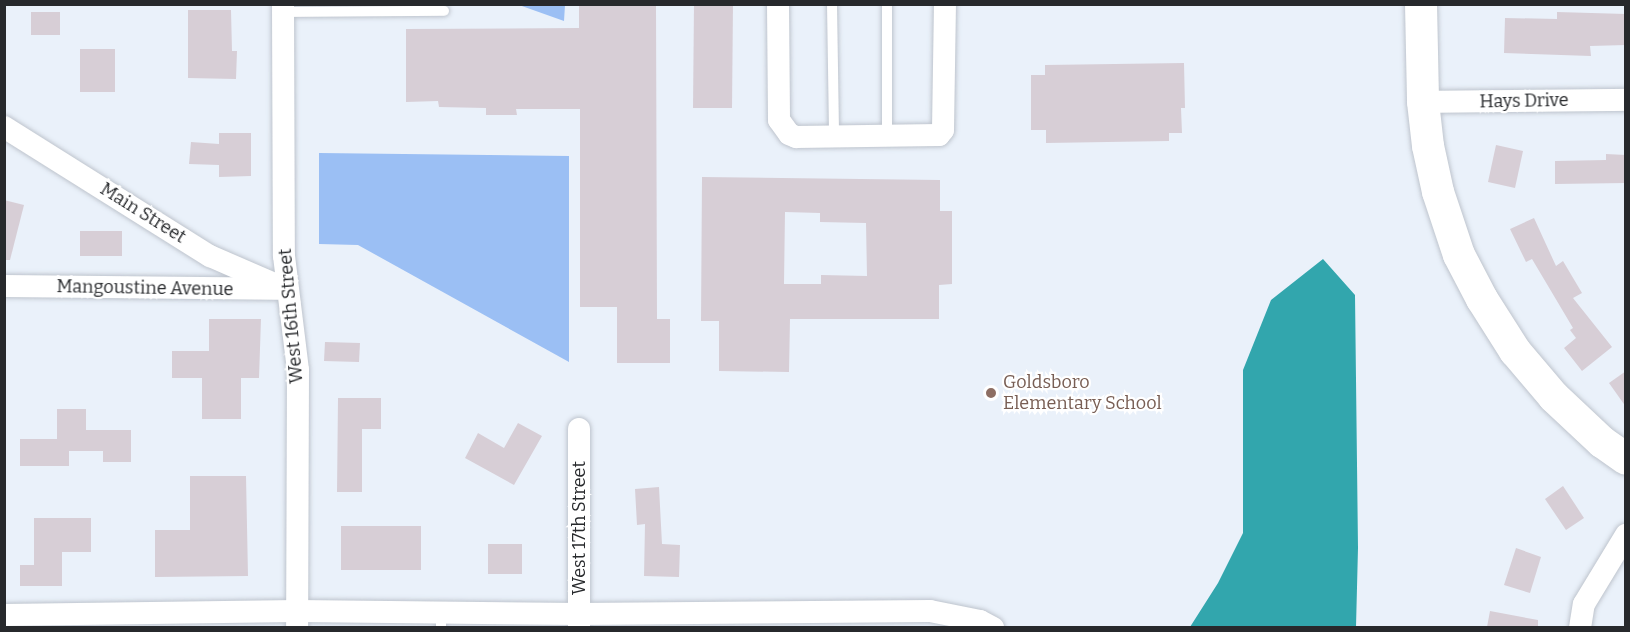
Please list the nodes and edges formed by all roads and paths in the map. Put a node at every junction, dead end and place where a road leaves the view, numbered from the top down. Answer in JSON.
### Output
{"nodes":[{"id":1,"x":778,"y":4,"type":"edge"},
{"id":2,"x":832,"y":4,"type":"edge"},
{"id":3,"x":887,"y":4,"type":"edge"},
{"id":4,"x":945,"y":4,"type":"edge"},
{"id":5,"x":1421,"y":4,"type":"edge"},
{"id":6,"x":283,"y":8,"type":"edge"},
{"id":7,"x":444,"y":11,"type":"dead end"},
{"id":8,"x":1626,"y":100,"type":"edge"},
{"id":9,"x":1423,"y":102,"type":"junction"},
{"id":10,"x":4,"y":127,"type":"edge"},
{"id":11,"x":834,"y":136,"type":"junction"},
{"id":12,"x":887,"y":136,"type":"junction"},
{"id":13,"x":4,"y":286,"type":"edge"},
{"id":14,"x":286,"y":289,"type":"junction"},
{"id":15,"x":579,"y":429,"type":"dead end"},
{"id":16,"x":1626,"y":459,"type":"edge"},
{"id":17,"x":1626,"y":535,"type":"edge"},
{"id":18,"x":4,"y":615,"type":"edge"},
{"id":19,"x":297,"y":619,"type":"edge"},
{"id":20,"x":860,"y":619,"type":"edge"},
{"id":21,"x":441,"y":620,"type":"edge"},
{"id":22,"x":729,"y":620,"type":"edge"},
{"id":23,"x":579,"y":621,"type":"edge"},
{"id":24,"x":993,"y":627,"type":"edge"},
{"id":25,"x":1580,"y":627,"type":"edge"}],
"edges":[{"from":1,"to":11,"type":"street"},
{"from":2,"to":11,"type":"lane"},
{"from":3,"to":12,"type":"lane"},
{"from":4,"to":12,"type":"street"},
{"from":5,"to":9,"type":"street"},
{"from":6,"to":7,"type":"lane"},
{"from":6,"to":14,"type":"street","name":"West 16th Street"},
{"from":8,"to":9,"type":"street","name":"Hays Drive"},
{"from":9,"to":16,"type":"street"},
{"from":10,"to":14,"type":"street","name":"Main Street"},
{"from":11,"to":12,"type":"street"},
{"from":13,"to":14,"type":"street","name":"Mangoustine Avenue"},
{"from":14,"to":19,"type":"street","name":"West 16th Street"},
{"from":15,"to":23,"type":"street","name":"West 17th Street"},
{"from":17,"to":25,"type":"street"},
{"from":18,"to":19,"type":"street"},
{"from":19,"to":21,"type":"street"},
{"from":20,"to":22,"type":"street"},
{"from":20,"to":24,"type":"street"},
{"from":21,"to":23,"type":"street"},
{"from":22,"to":23,"type":"street"}]}
